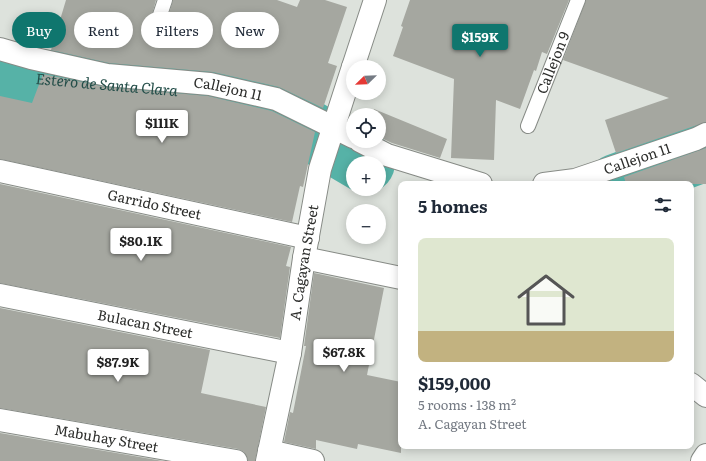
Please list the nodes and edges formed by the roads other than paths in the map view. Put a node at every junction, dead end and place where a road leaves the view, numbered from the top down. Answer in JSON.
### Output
{"nodes":[{"id":1,"x":165,"y":0,"type":"edge"},
{"id":2,"x":375,"y":0,"type":"edge"},
{"id":3,"x":578,"y":0,"type":"edge"},
{"id":4,"x":161,"y":12,"type":"edge"},
{"id":5,"x":0,"y":49,"type":"edge"},
{"id":6,"x":355,"y":60,"type":"edge"},
{"id":7,"x":346,"y":89,"type":"edge"},
{"id":8,"x":528,"y":126,"type":"dead end"},
{"id":9,"x":333,"y":130,"type":"junction"},
{"id":10,"x":706,"y":134,"type":"edge"},
{"id":11,"x":346,"y":135,"type":"edge"},
{"id":12,"x":374,"y":148,"type":"edge"},
{"id":13,"x":0,"y":171,"type":"edge"},
{"id":14,"x":471,"y":181,"type":"edge"},
{"id":15,"x":568,"y":181,"type":"edge"},
{"id":16,"x":306,"y":248,"type":"junction"},
{"id":17,"x":398,"y":277,"type":"edge"},
{"id":18,"x":0,"y":295,"type":"edge"},
{"id":19,"x":290,"y":353,"type":"junction"},
{"id":20,"x":694,"y":386,"type":"edge"},
{"id":21,"x":706,"y":396,"type":"edge"},
{"id":22,"x":0,"y":420,"type":"edge"},
{"id":23,"x":706,"y":455,"type":"edge"},
{"id":24,"x":268,"y":456,"type":"edge"},
{"id":25,"x":236,"y":461,"type":"edge"},
{"id":26,"x":313,"y":461,"type":"edge"},
{"id":27,"x":702,"y":461,"type":"edge"}],
"edges":[{"from":1,"to":4,"type":"lane"},
{"from":2,"to":6,"type":"street","name":"A. Cagayan Street"},
{"from":3,"to":8,"type":"lane","name":"Callejon 9"},
{"from":5,"to":9,"type":"street","name":"Callejon 11"},
{"from":7,"to":9,"type":"street","name":"A. Cagayan Street"},
{"from":9,"to":11,"type":"street","name":"Callejon 11"},
{"from":9,"to":16,"type":"street","name":"A. Cagayan Street"},
{"from":10,"to":15,"type":"street","name":"Callejon 11"},
{"from":12,"to":14,"type":"street"},
{"from":13,"to":16,"type":"street","name":"Garrido Street"},
{"from":16,"to":17,"type":"street","name":"Garrido Street"},
{"from":16,"to":19,"type":"street","name":"A. Cagayan Street"},
{"from":18,"to":19,"type":"street","name":"Bulacan Street"},
{"from":19,"to":24,"type":"street","name":"A. Cagayan Street"},
{"from":20,"to":21,"type":"street"},
{"from":22,"to":25,"type":"street","name":"Mabuhay Street"},
{"from":23,"to":27,"type":"street"},
{"from":24,"to":26,"type":"street"}]}
